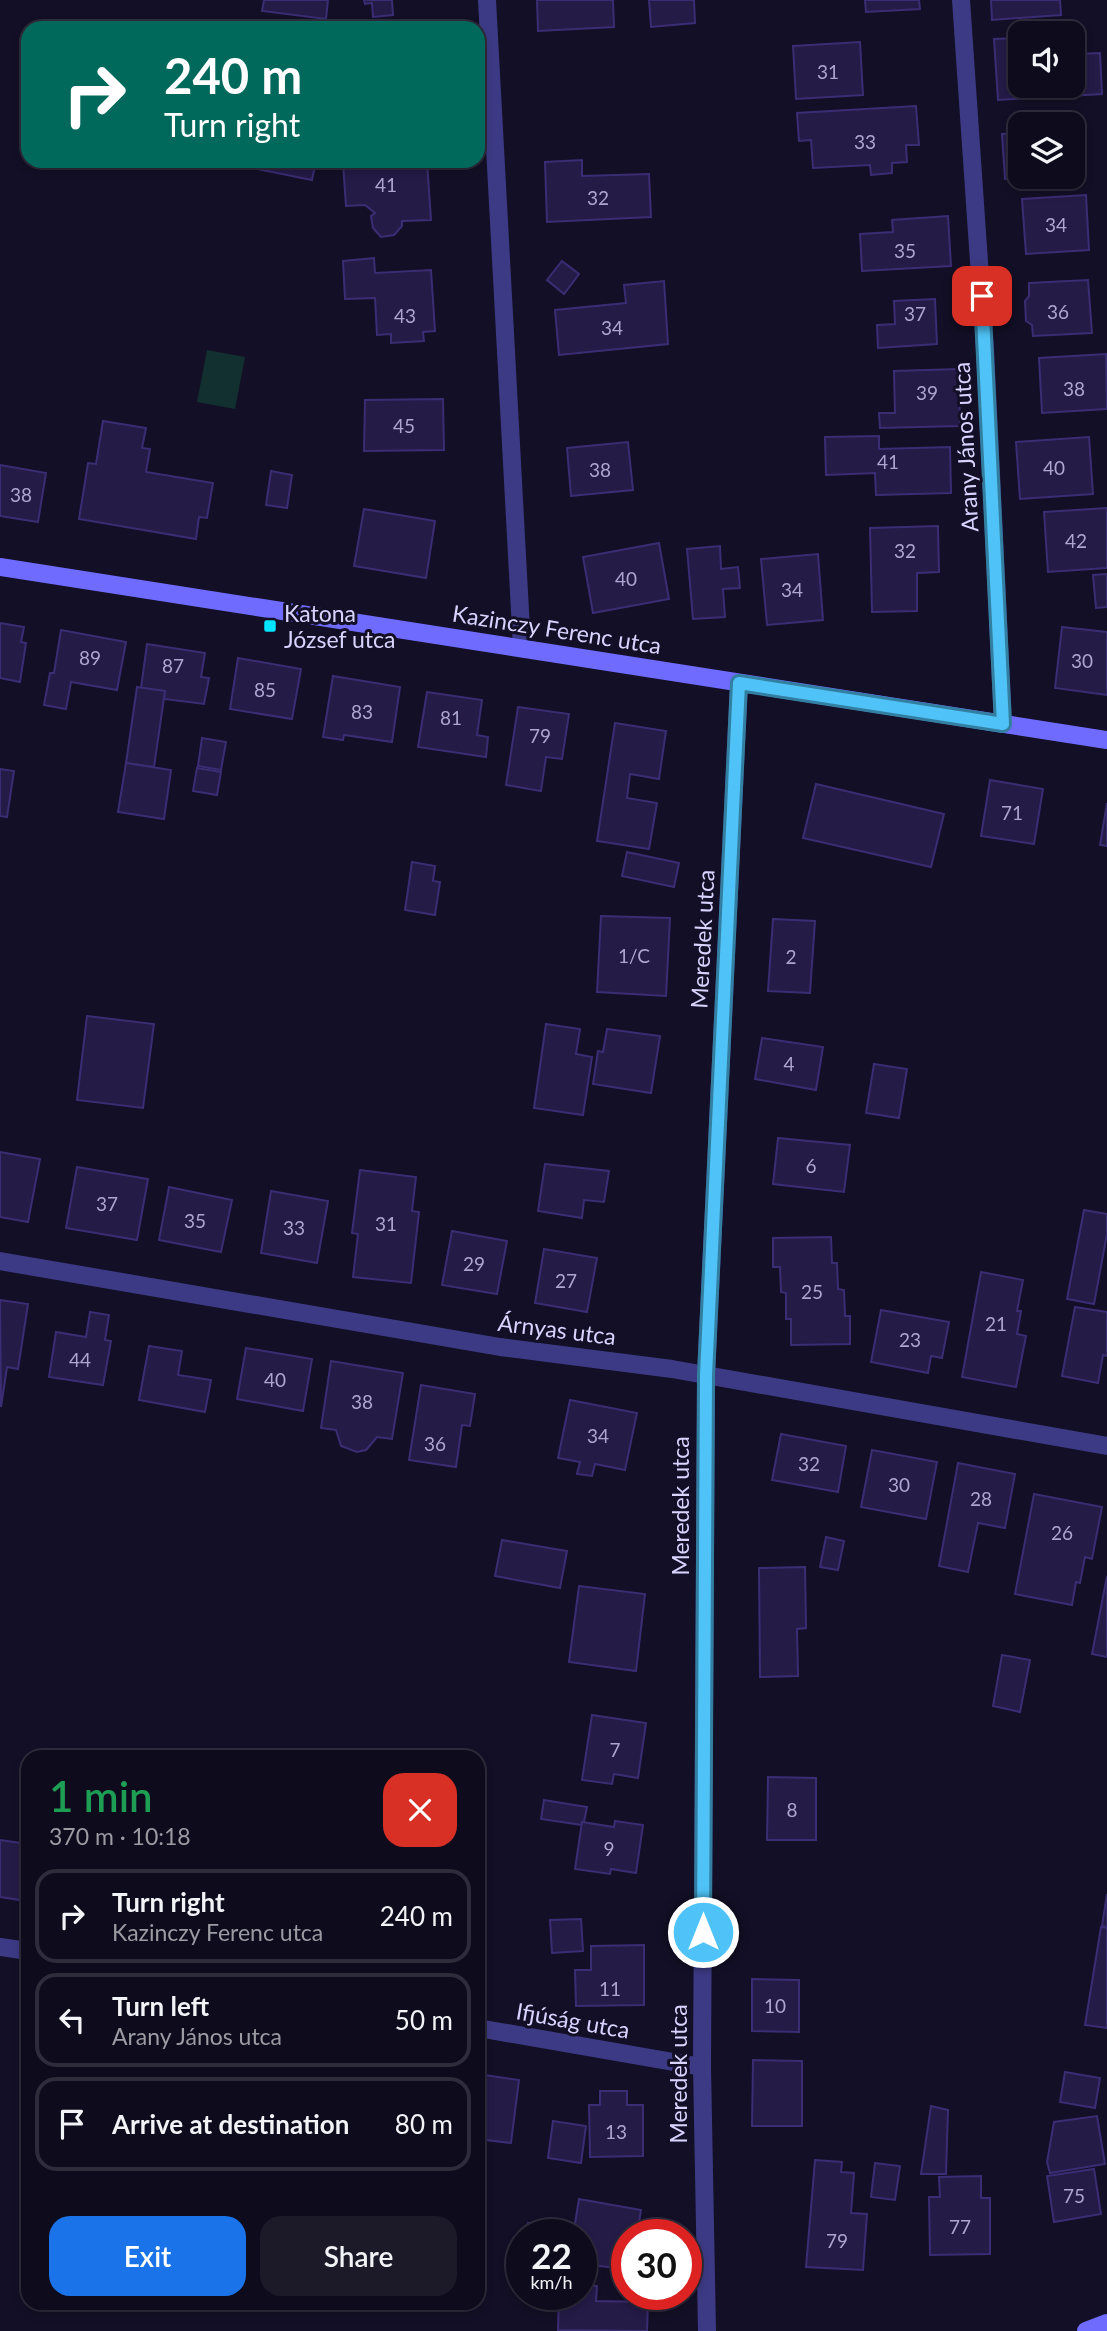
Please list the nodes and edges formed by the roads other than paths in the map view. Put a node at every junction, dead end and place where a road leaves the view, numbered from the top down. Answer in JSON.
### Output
{"nodes":[{"id":1,"x":486,"y":0,"type":"edge"},
{"id":2,"x":961,"y":0,"type":"edge"},
{"id":3,"x":0,"y":567,"type":"edge"},
{"id":4,"x":522,"y":648,"type":"junction"},
{"id":5,"x":739,"y":683,"type":"junction"},
{"id":6,"x":1003,"y":724,"type":"junction"},
{"id":7,"x":1107,"y":740,"type":"edge"},
{"id":8,"x":0,"y":1261,"type":"edge"},
{"id":9,"x":706,"y":1375,"type":"junction"},
{"id":10,"x":1107,"y":1446,"type":"edge"},
{"id":11,"x":0,"y":1947,"type":"edge"},
{"id":12,"x":21,"y":1950,"type":"edge"},
{"id":13,"x":485,"y":2029,"type":"edge"},
{"id":14,"x":702,"y":2067,"type":"junction"},
{"id":15,"x":1107,"y":2323,"type":"edge"},
{"id":16,"x":707,"y":2331,"type":"edge"},
{"id":17,"x":1086,"y":2331,"type":"edge"}],
"edges":[{"from":1,"to":4,"type":"street"},
{"from":2,"to":6,"type":"street","name":"Arany János utca"},
{"from":3,"to":4,"type":"street","name":"Kazinczy Ferenc utca"},
{"from":4,"to":5,"type":"street","name":"Kazinczy Ferenc utca"},
{"from":5,"to":6,"type":"street","name":"Kazinczy Ferenc utca"},
{"from":5,"to":9,"type":"street","name":"Meredek utca"},
{"from":6,"to":7,"type":"street","name":"Kazinczy Ferenc utca"},
{"from":8,"to":9,"type":"street","name":"Árnyas utca"},
{"from":9,"to":10,"type":"street","name":"Árnyas utca"},
{"from":9,"to":14,"type":"street","name":"Meredek utca"},
{"from":11,"to":12,"type":"street"},
{"from":13,"to":14,"type":"street","name":"Ifjúság utca"},
{"from":14,"to":16,"type":"street","name":"Meredek utca"},
{"from":15,"to":17,"type":"street"}]}
